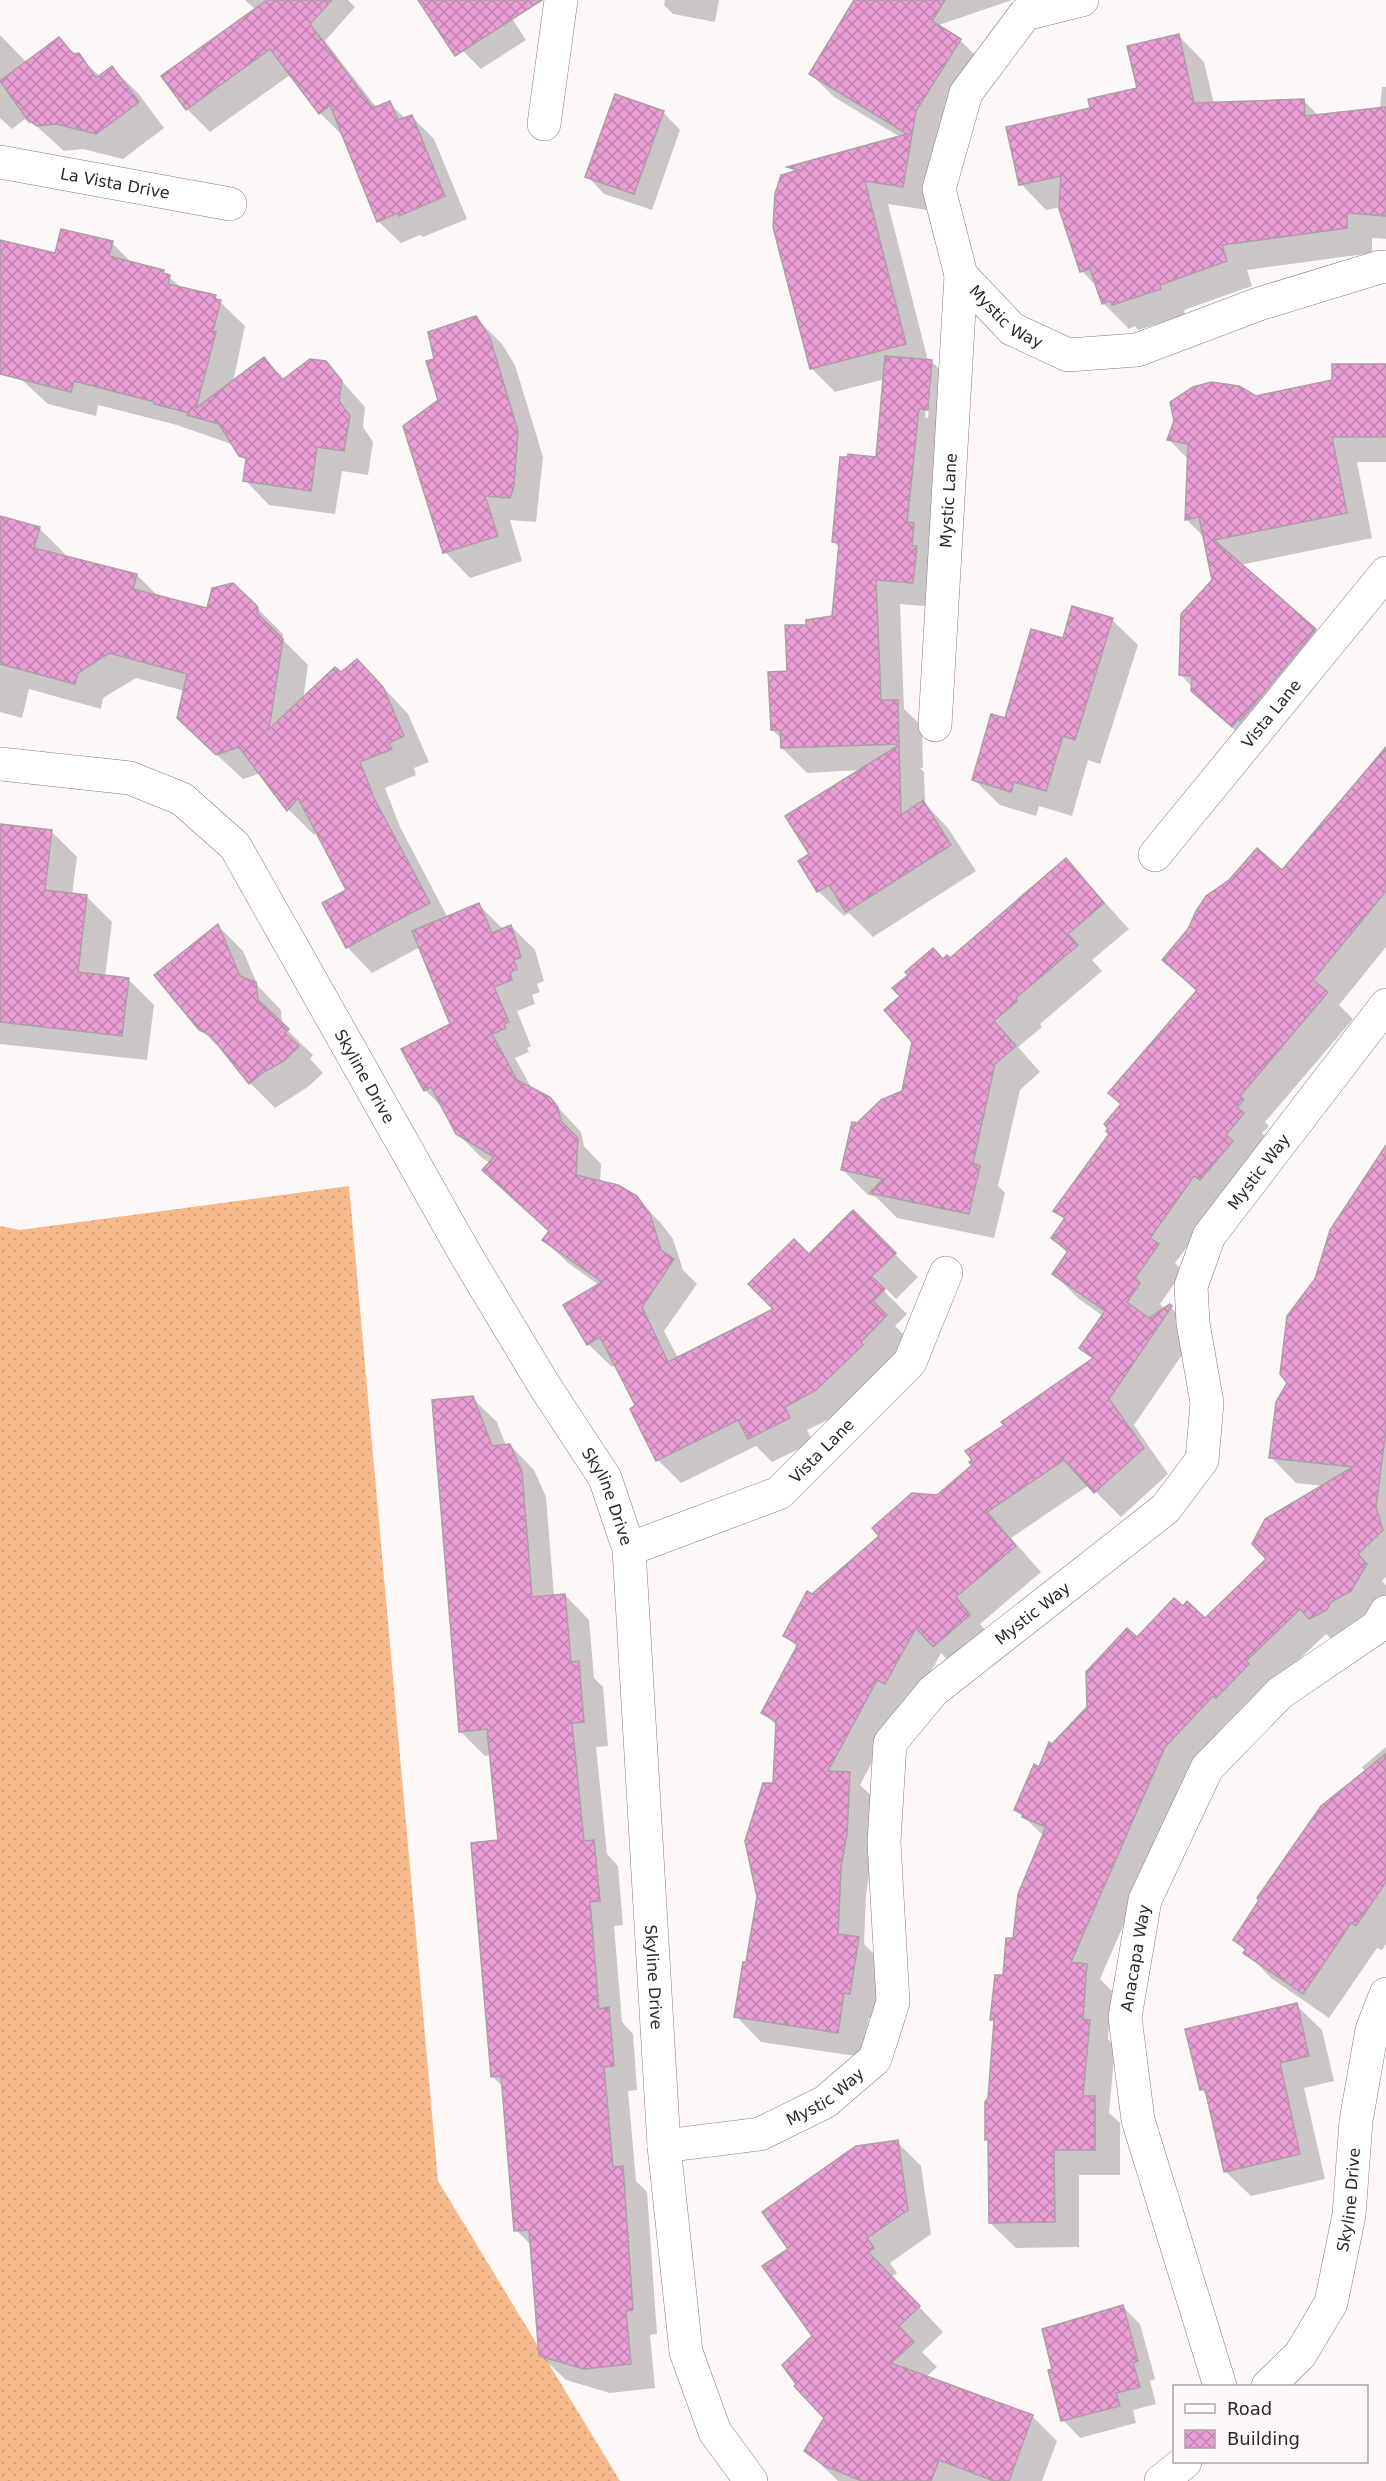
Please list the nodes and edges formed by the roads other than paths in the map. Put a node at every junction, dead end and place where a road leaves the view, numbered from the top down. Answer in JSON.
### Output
{"nodes":[{"id":1,"x":561,"y":0,"type":"edge"},
{"id":2,"x":1082,"y":0,"type":"edge"},
{"id":3,"x":544,"y":124,"type":"dead end"},
{"id":4,"x":0,"y":162,"type":"edge"},
{"id":5,"x":230,"y":204,"type":"dead end"},
{"id":6,"x":1386,"y":267,"type":"edge"},
{"id":7,"x":961,"y":274,"type":"junction"},
{"id":8,"x":1386,"y":573,"type":"edge"},
{"id":9,"x":935,"y":725,"type":"dead end"},
{"id":10,"x":0,"y":764,"type":"edge"},
{"id":11,"x":1155,"y":855,"type":"dead end"},
{"id":12,"x":1386,"y":1005,"type":"edge"},
{"id":13,"x":946,"y":1273,"type":"dead end"},
{"id":14,"x":629,"y":1549,"type":"junction"},
{"id":15,"x":1386,"y":1612,"type":"edge"},
{"id":16,"x":1386,"y":1994,"type":"edge"},
{"id":17,"x":664,"y":2146,"type":"junction"},
{"id":18,"x":1220,"y":2385,"type":"edge"},
{"id":19,"x":1269,"y":2385,"type":"edge"},
{"id":20,"x":1184,"y":2463,"type":"edge"},
{"id":21,"x":751,"y":2481,"type":"edge"},
{"id":22,"x":1161,"y":2481,"type":"edge"}],
"edges":[{"from":1,"to":3,"type":"street"},
{"from":2,"to":7,"type":"street","name":"Mystic Way"},
{"from":4,"to":5,"type":"street","name":"La Vista Drive"},
{"from":6,"to":7,"type":"street","name":"Mystic Way"},
{"from":7,"to":9,"type":"street","name":"Mystic Lane"},
{"from":8,"to":11,"type":"street","name":"Vista Lane"},
{"from":10,"to":14,"type":"street","name":"Skyline Drive"},
{"from":12,"to":17,"type":"street","name":"Mystic Way"},
{"from":13,"to":14,"type":"street","name":"Vista Lane"},
{"from":14,"to":17,"type":"street","name":"Skyline Drive"},
{"from":15,"to":18,"type":"street","name":"Anacapa Way"},
{"from":16,"to":19,"type":"street","name":"Skyline Drive"},
{"from":17,"to":21,"type":"street","name":"Skyline Drive"},
{"from":20,"to":22,"type":"street"}]}
